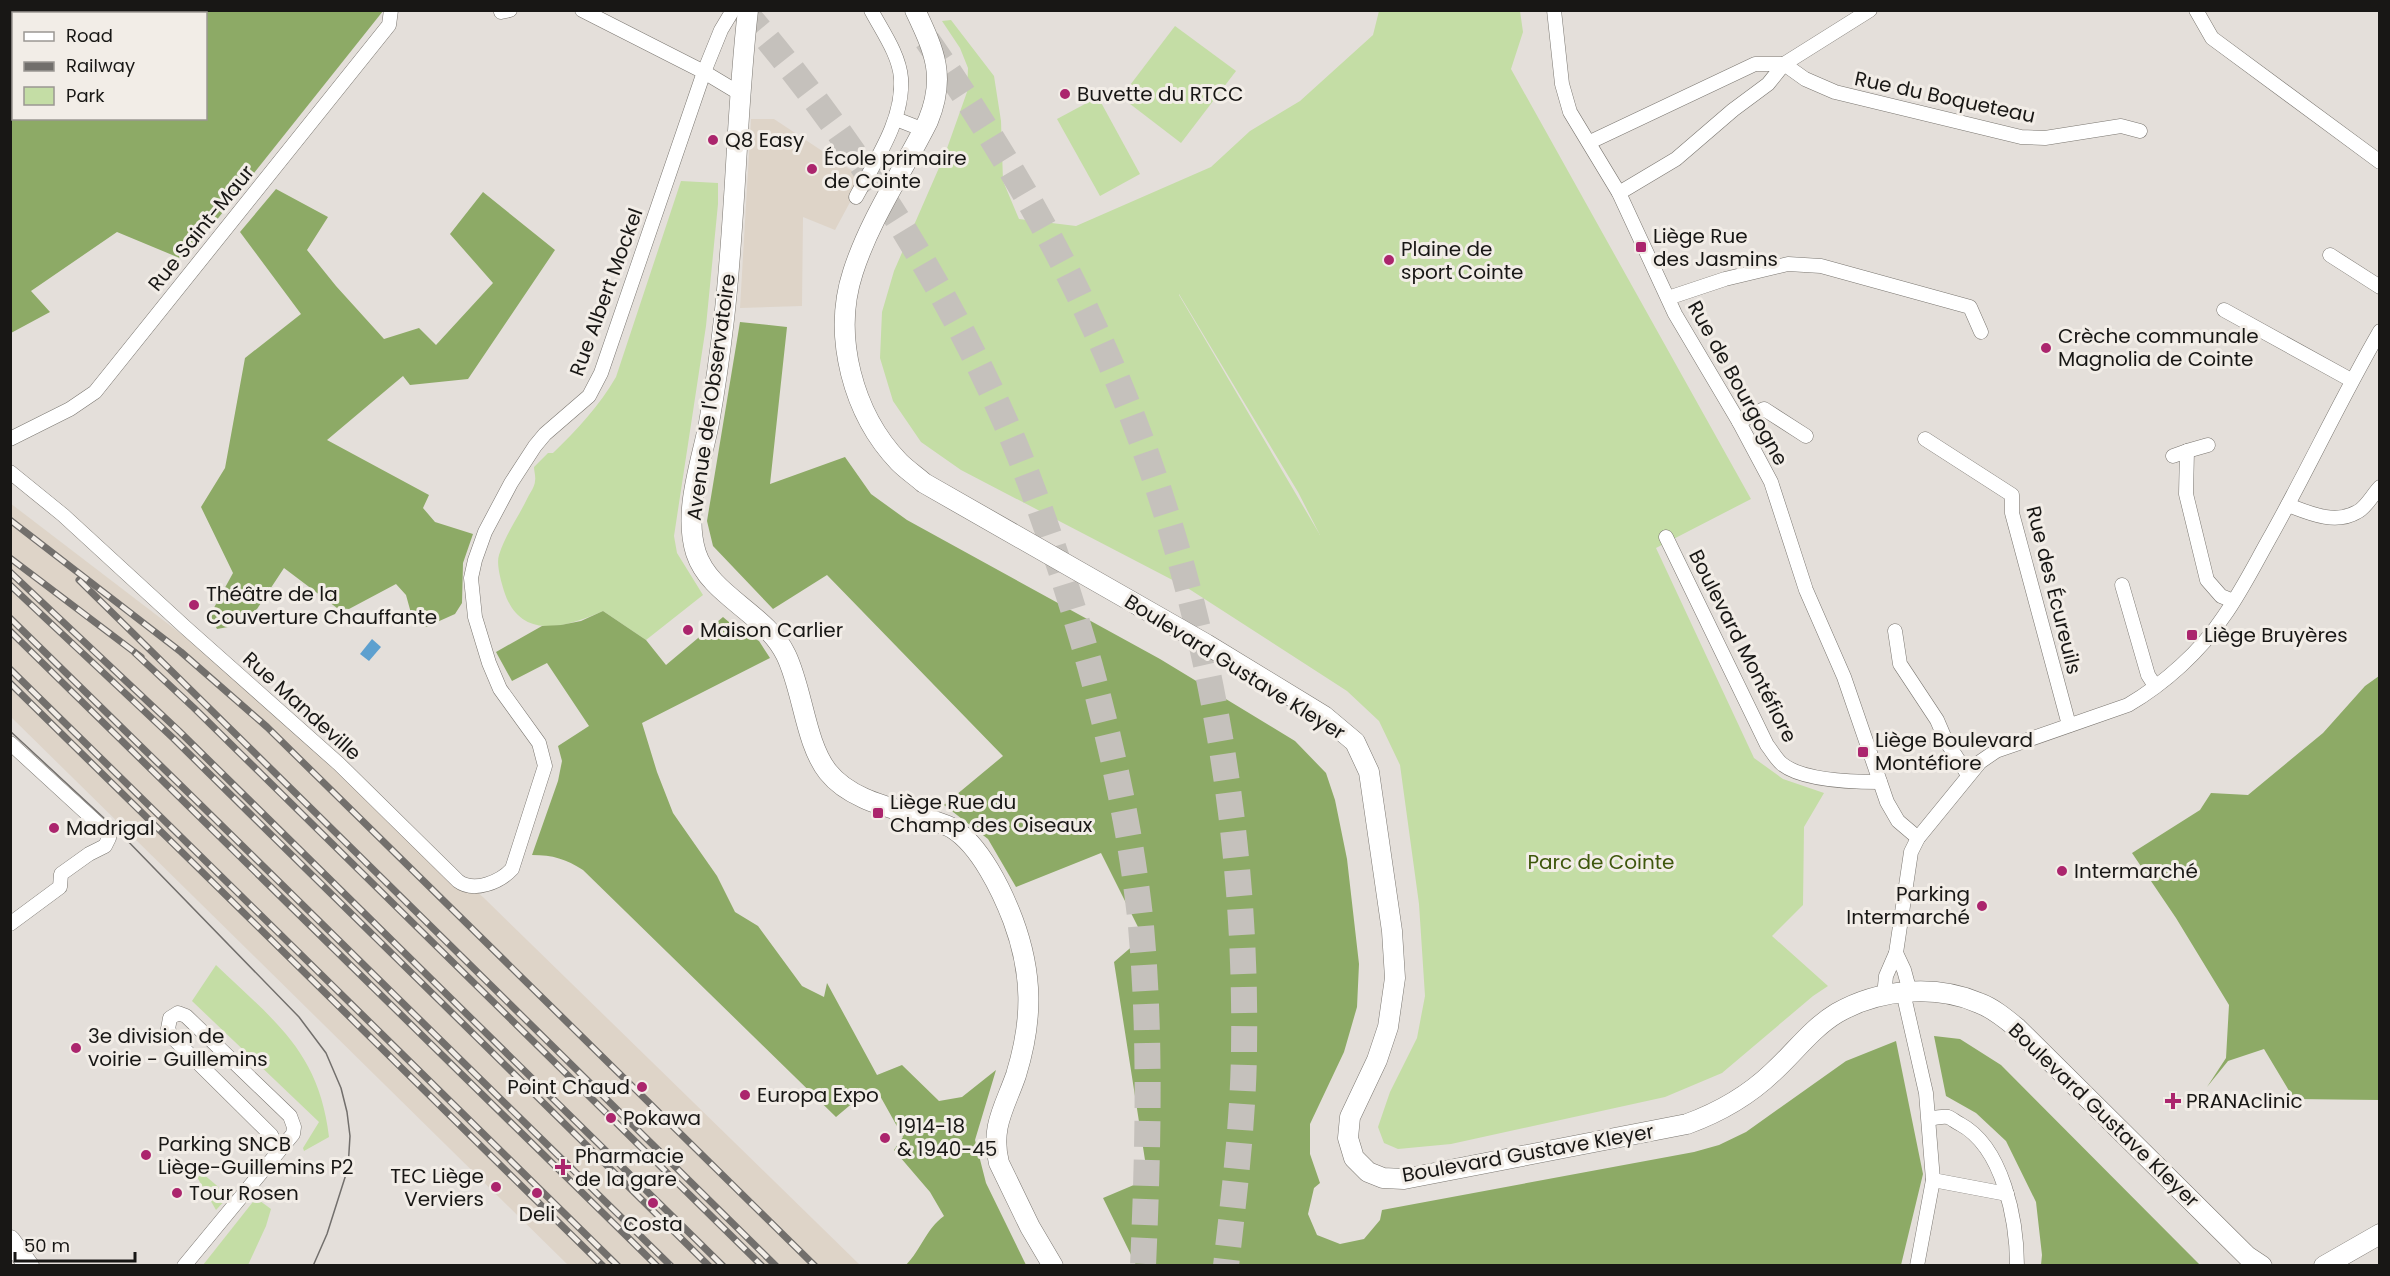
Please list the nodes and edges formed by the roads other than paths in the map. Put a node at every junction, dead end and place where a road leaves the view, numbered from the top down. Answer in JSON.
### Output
{"nodes":[{"id":1,"x":391,"y":10,"type":"edge"},
{"id":2,"x":582,"y":10,"type":"edge"},
{"id":3,"x":733,"y":10,"type":"edge"},
{"id":4,"x":748,"y":10,"type":"edge"},
{"id":5,"x":871,"y":10,"type":"edge"},
{"id":6,"x":915,"y":10,"type":"edge"},
{"id":7,"x":1554,"y":10,"type":"edge"},
{"id":8,"x":1870,"y":10,"type":"edge"},
{"id":9,"x":2196,"y":10,"type":"edge"},
{"id":10,"x":1784,"y":64,"type":"junction"},
{"id":11,"x":704,"y":72,"type":"junction"},
{"id":12,"x":739,"y":93,"type":"junction"},
{"id":13,"x":896,"y":119,"type":"junction"},
{"id":14,"x":924,"y":130,"type":"junction"},
{"id":15,"x":2140,"y":131,"type":"dead end"},
{"id":16,"x":1590,"y":142,"type":"junction"},
{"id":17,"x":2379,"y":162,"type":"edge"},
{"id":18,"x":1619,"y":192,"type":"junction"},
{"id":19,"x":856,"y":197,"type":"dead end"},
{"id":20,"x":2330,"y":255,"type":"dead end"},
{"id":21,"x":2379,"y":287,"type":"edge"},
{"id":22,"x":1668,"y":298,"type":"junction"},
{"id":23,"x":2224,"y":310,"type":"dead end"},
{"id":24,"x":2379,"y":331,"type":"edge"},
{"id":25,"x":1981,"y":332,"type":"dead end"},
{"id":26,"x":2352,"y":380,"type":"junction"},
{"id":27,"x":1739,"y":422,"type":"junction"},
{"id":28,"x":1806,"y":436,"type":"dead end"},
{"id":29,"x":10,"y":438,"type":"edge"},
{"id":30,"x":1925,"y":439,"type":"dead end"},
{"id":31,"x":2208,"y":445,"type":"dead end"},
{"id":32,"x":2187,"y":451,"type":"junction"},
{"id":33,"x":2173,"y":456,"type":"dead end"},
{"id":34,"x":10,"y":472,"type":"edge"},
{"id":35,"x":2379,"y":487,"type":"edge"},
{"id":36,"x":2288,"y":505,"type":"junction"},
{"id":37,"x":1666,"y":537,"type":"dead end"},
{"id":38,"x":2122,"y":585,"type":"dead end"},
{"id":39,"x":2233,"y":602,"type":"junction"},
{"id":40,"x":1895,"y":631,"type":"dead end"},
{"id":41,"x":2155,"y":686,"type":"junction"},
{"id":42,"x":2069,"y":725,"type":"junction"},
{"id":43,"x":10,"y":743,"type":"edge"},
{"id":44,"x":1968,"y":776,"type":"junction"},
{"id":45,"x":1880,"y":782,"type":"junction"},
{"id":46,"x":1918,"y":838,"type":"junction"},
{"id":47,"x":488,"y":883,"type":"joint"},
{"id":48,"x":10,"y":924,"type":"edge"},
{"id":49,"x":1896,"y":953,"type":"junction"},
{"id":50,"x":1899,"y":993,"type":"junction"},
{"id":51,"x":1929,"y":1119,"type":"junction"},
{"id":52,"x":279,"y":1150,"type":"junction"},
{"id":53,"x":1933,"y":1180,"type":"junction"},
{"id":54,"x":2007,"y":1194,"type":"junction"},
{"id":55,"x":2379,"y":1234,"type":"edge"},
{"id":56,"x":10,"y":1240,"type":"edge"},
{"id":57,"x":29,"y":1266,"type":"edge"},
{"id":58,"x":184,"y":1266,"type":"edge"},
{"id":59,"x":1053,"y":1266,"type":"edge"},
{"id":60,"x":1917,"y":1266,"type":"edge"},
{"id":61,"x":2018,"y":1266,"type":"edge"},
{"id":62,"x":2262,"y":1266,"type":"edge"},
{"id":63,"x":2324,"y":1266,"type":"edge"}],
"edges":[{"from":1,"to":29,"type":"street","name":"Rue Saint-Maur"},
{"from":2,"to":11,"type":"street"},
{"from":3,"to":11,"type":"street","name":"Rue Albert Mockel"},
{"from":4,"to":12,"type":"street","name":"Avenue de l'Observatoire"},
{"from":5,"to":13,"type":"street"},
{"from":6,"to":14,"type":"street","name":"Boulevard Gustave Kleyer"},
{"from":7,"to":16,"type":"street","name":"Rue de Bourgogne"},
{"from":8,"to":10,"type":"street"},
{"from":9,"to":17,"type":"street"},
{"from":10,"to":15,"type":"street","name":"Rue du Boqueteau"},
{"from":10,"to":16,"type":"street"},
{"from":10,"to":18,"type":"street"},
{"from":11,"to":12,"type":"street"},
{"from":11,"to":47,"type":"street","name":"Rue Albert Mockel"},
{"from":12,"to":59,"type":"street","name":"Avenue de l'Observatoire"},
{"from":13,"to":14,"type":"street"},
{"from":13,"to":19,"type":"street"},
{"from":14,"to":50,"type":"street","name":"Boulevard Gustave Kleyer"},
{"from":16,"to":18,"type":"street","name":"Rue de Bourgogne"},
{"from":18,"to":22,"type":"street","name":"Rue de Bourgogne"},
{"from":20,"to":21,"type":"street"},
{"from":22,"to":25,"type":"street"},
{"from":22,"to":27,"type":"street","name":"Rue de Bourgogne"},
{"from":23,"to":26,"type":"street"},
{"from":24,"to":26,"type":"street"},
{"from":26,"to":36,"type":"street"},
{"from":27,"to":28,"type":"street"},
{"from":27,"to":45,"type":"street","name":"Rue de Bourgogne"},
{"from":30,"to":42,"type":"street","name":"Rue des Écureuils"},
{"from":31,"to":32,"type":"street"},
{"from":32,"to":33,"type":"street"},
{"from":32,"to":39,"type":"street"},
{"from":34,"to":47,"type":"street","name":"Rue Mandeville"},
{"from":35,"to":36,"type":"street"},
{"from":36,"to":39,"type":"street"},
{"from":37,"to":45,"type":"street","name":"Boulevard Montéfiore"},
{"from":38,"to":41,"type":"street"},
{"from":39,"to":41,"type":"street"},
{"from":40,"to":44,"type":"street"},
{"from":41,"to":42,"type":"street"},
{"from":42,"to":44,"type":"street"},
{"from":43,"to":48,"type":"street"},
{"from":44,"to":46,"type":"street"},
{"from":45,"to":46,"type":"street"},
{"from":46,"to":49,"type":"street"},
{"from":49,"to":50,"type":"street"},
{"from":49,"to":50,"type":"street"},
{"from":50,"to":51,"type":"street"},
{"from":50,"to":62,"type":"street","name":"Boulevard Gustave Kleyer"},
{"from":51,"to":53,"type":"street"},
{"from":51,"to":54,"type":"street"},
{"from":52,"to":52,"type":"street"},
{"from":52,"to":58,"type":"street"},
{"from":53,"to":54,"type":"street"},
{"from":53,"to":60,"type":"street"},
{"from":54,"to":61,"type":"street"},
{"from":55,"to":63,"type":"street"},
{"from":56,"to":57,"type":"street"}]}
